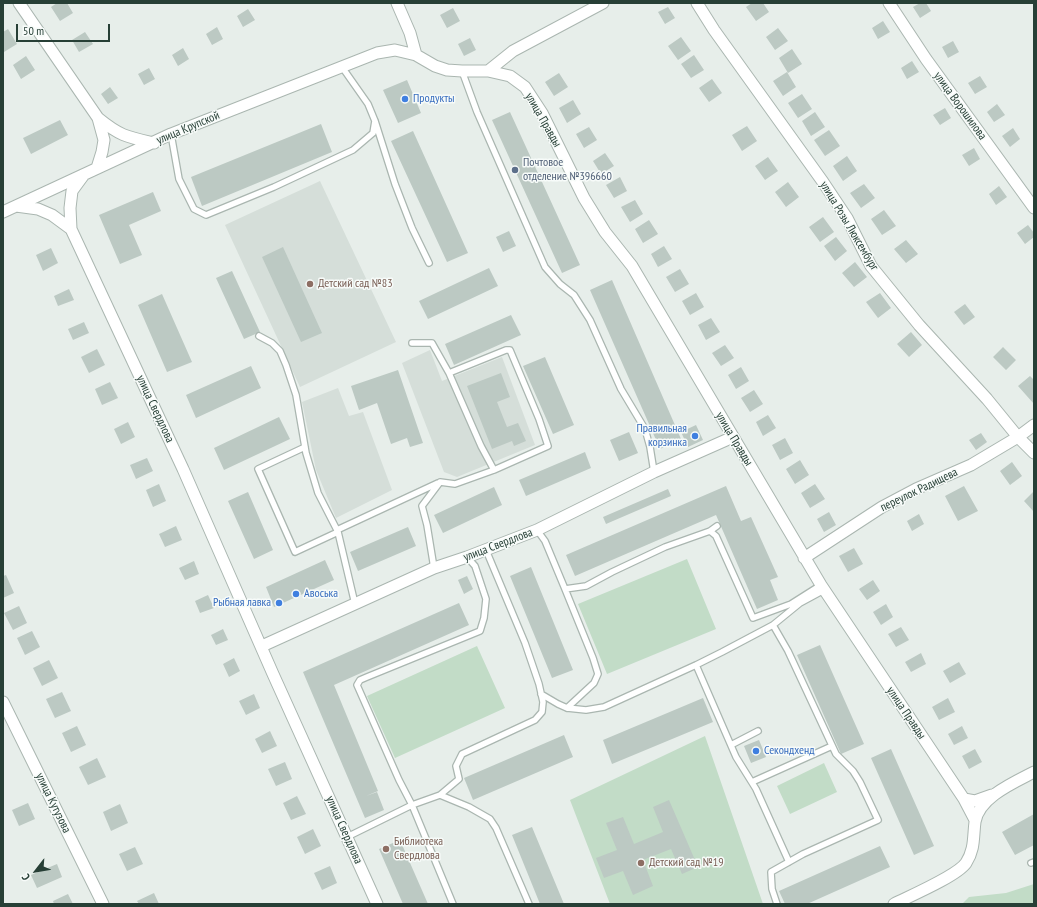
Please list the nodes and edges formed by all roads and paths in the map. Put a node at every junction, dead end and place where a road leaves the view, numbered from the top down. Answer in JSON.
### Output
{"nodes":[{"id":1,"x":19,"y":3,"type":"edge"},
{"id":2,"x":397,"y":3,"type":"edge"},
{"id":3,"x":603,"y":3,"type":"edge"},
{"id":4,"x":697,"y":3,"type":"edge"},
{"id":5,"x":889,"y":3,"type":"edge"},
{"id":6,"x":416,"y":55,"type":"junction"},
{"id":7,"x":342,"y":67,"type":"junction"},
{"id":8,"x":462,"y":71,"type":"junction"},
{"id":9,"x":488,"y":71,"type":"junction"},
{"id":10,"x":98,"y":118,"type":"junction"},
{"id":11,"x":375,"y":121,"type":"junction"},
{"id":12,"x":170,"y":134,"type":"junction"},
{"id":13,"x":154,"y":143,"type":"junction"},
{"id":14,"x":97,"y":168,"type":"junction"},
{"id":15,"x":84,"y":175,"type":"junction"},
{"id":16,"x":16,"y":206,"type":"junction"},
{"id":17,"x":1034,"y":208,"type":"edge"},
{"id":18,"x":3,"y":212,"type":"edge"},
{"id":19,"x":70,"y":229,"type":"junction"},
{"id":20,"x":429,"y":263,"type":"dead end"},
{"id":21,"x":259,"y":336,"type":"dead end"},
{"id":22,"x":412,"y":343,"type":"dead end"},
{"id":23,"x":449,"y":373,"type":"junction"},
{"id":24,"x":1034,"y":425,"type":"edge"},
{"id":25,"x":733,"y":437,"type":"junction"},
{"id":26,"x":1018,"y":437,"type":"junction"},
{"id":27,"x":305,"y":447,"type":"junction"},
{"id":28,"x":1034,"y":453,"type":"edge"},
{"id":29,"x":494,"y":470,"type":"junction"},
{"id":30,"x":654,"y":472,"type":"junction"},
{"id":31,"x":440,"y":482,"type":"junction"},
{"id":32,"x":717,"y":526,"type":"dead end"},
{"id":33,"x":537,"y":530,"type":"junction"},
{"id":34,"x":338,"y":531,"type":"junction"},
{"id":35,"x":710,"y":532,"type":"junction"},
{"id":36,"x":486,"y":550,"type":"junction"},
{"id":37,"x":467,"y":558,"type":"junction"},
{"id":38,"x":804,"y":558,"type":"junction"},
{"id":39,"x":434,"y":568,"type":"junction"},
{"id":40,"x":823,"y":588,"type":"junction"},
{"id":41,"x":565,"y":589,"type":"junction"},
{"id":42,"x":355,"y":604,"type":"junction"},
{"id":43,"x":773,"y":625,"type":"junction"},
{"id":44,"x":262,"y":646,"type":"junction"},
{"id":45,"x":696,"y":666,"type":"junction"},
{"id":46,"x":541,"y":694,"type":"junction"},
{"id":47,"x":3,"y":702,"type":"edge"},
{"id":48,"x":567,"y":708,"type":"junction"},
{"id":49,"x":758,"y":731,"type":"dead end"},
{"id":50,"x":731,"y":745,"type":"junction"},
{"id":51,"x":832,"y":746,"type":"junction"},
{"id":52,"x":1034,"y":772,"type":"edge"},
{"id":53,"x":752,"y":782,"type":"junction"},
{"id":54,"x":440,"y":795,"type":"junction"},
{"id":55,"x":993,"y":795,"type":"junction"},
{"id":56,"x":964,"y":799,"type":"junction"},
{"id":57,"x":412,"y":805,"type":"junction"},
{"id":58,"x":975,"y":820,"type":"junction"},
{"id":59,"x":347,"y":837,"type":"junction"},
{"id":60,"x":789,"y":862,"type":"junction"},
{"id":61,"x":908,"y":901,"type":"edge"},
{"id":62,"x":103,"y":904,"type":"edge"},
{"id":63,"x":377,"y":904,"type":"edge"},
{"id":64,"x":453,"y":904,"type":"edge"},
{"id":65,"x":529,"y":904,"type":"edge"},
{"id":66,"x":776,"y":904,"type":"edge"},
{"id":67,"x":894,"y":904,"type":"edge"}],
"edges":[{"from":1,"to":10,"type":"street"},
{"from":2,"to":6,"type":"street"},
{"from":3,"to":9,"type":"street"},
{"from":4,"to":26,"type":"street","name":"улица Розы Люксембург"},
{"from":5,"to":17,"type":"street","name":"улица Ворошилова"},
{"from":6,"to":7,"type":"street","name":"улица Крупской"},
{"from":6,"to":8,"type":"street","name":"улица Правды"},
{"from":7,"to":11,"type":"lane"},
{"from":7,"to":12,"type":"street","name":"улица Крупской"},
{"from":8,"to":9,"type":"street","name":"улица Правды"},
{"from":8,"to":30,"type":"lane"},
{"from":9,"to":25,"type":"street","name":"улица Правды"},
{"from":10,"to":13,"type":"street"},
{"from":10,"to":14,"type":"street"},
{"from":11,"to":12,"type":"lane"},
{"from":11,"to":20,"type":"lane"},
{"from":12,"to":13,"type":"street","name":"улица Крупской"},
{"from":13,"to":14,"type":"street","name":"улица Крупской"},
{"from":14,"to":15,"type":"street","name":"улица Крупской"},
{"from":15,"to":16,"type":"street","name":"улица Крупской"},
{"from":15,"to":19,"type":"street"},
{"from":16,"to":18,"type":"street","name":"улица Крупской"},
{"from":16,"to":19,"type":"street","name":"улица Свердлова"},
{"from":19,"to":44,"type":"street","name":"улица Свердлова"},
{"from":21,"to":27,"type":"lane"},
{"from":22,"to":23,"type":"lane"},
{"from":23,"to":29,"type":"lane"},
{"from":23,"to":29,"type":"lane"},
{"from":24,"to":26,"type":"street","name":"переулок Радищева"},
{"from":25,"to":30,"type":"street","name":"улица Свердлова"},
{"from":25,"to":38,"type":"street","name":"улица Правды"},
{"from":26,"to":28,"type":"street","name":"улица Розы Люксембург"},
{"from":26,"to":38,"type":"street","name":"переулок Радищева"},
{"from":27,"to":34,"type":"lane"},
{"from":27,"to":34,"type":"lane"},
{"from":29,"to":31,"type":"lane"},
{"from":30,"to":33,"type":"street","name":"улица Свердлова"},
{"from":31,"to":34,"type":"lane"},
{"from":31,"to":39,"type":"lane"},
{"from":32,"to":35,"type":"lane"},
{"from":33,"to":36,"type":"street","name":"улица Свердлова"},
{"from":33,"to":41,"type":"lane"},
{"from":34,"to":42,"type":"lane"},
{"from":35,"to":40,"type":"lane"},
{"from":35,"to":41,"type":"lane"},
{"from":36,"to":37,"type":"street","name":"улица Свердлова"},
{"from":36,"to":46,"type":"lane"},
{"from":37,"to":39,"type":"street","name":"улица Свердлова"},
{"from":37,"to":57,"type":"lane"},
{"from":38,"to":40,"type":"street","name":"улица Правды"},
{"from":39,"to":42,"type":"street","name":"улица Свердлова"},
{"from":40,"to":43,"type":"lane"},
{"from":40,"to":56,"type":"street","name":"улица Правды"},
{"from":41,"to":48,"type":"lane"},
{"from":42,"to":44,"type":"street","name":"улица Свердлова"},
{"from":43,"to":45,"type":"lane"},
{"from":43,"to":51,"type":"lane"},
{"from":44,"to":59,"type":"street","name":"улица Свердлова"},
{"from":45,"to":48,"type":"lane"},
{"from":45,"to":50,"type":"lane"},
{"from":46,"to":48,"type":"lane"},
{"from":46,"to":54,"type":"lane"},
{"from":47,"to":62,"type":"street","name":"улица Кутузова"},
{"from":49,"to":50,"type":"lane"},
{"from":50,"to":53,"type":"lane"},
{"from":51,"to":53,"type":"lane"},
{"from":51,"to":60,"type":"lane"},
{"from":52,"to":55,"type":"street"},
{"from":53,"to":60,"type":"lane"},
{"from":54,"to":57,"type":"lane"},
{"from":54,"to":65,"type":"lane"},
{"from":55,"to":56,"type":"street"},
{"from":55,"to":58,"type":"street"},
{"from":56,"to":58,"type":"street","name":"улица Правды"},
{"from":57,"to":59,"type":"lane"},
{"from":57,"to":64,"type":"lane"},
{"from":58,"to":61,"type":"street"},
{"from":59,"to":63,"type":"street","name":"улица Свердлова"},
{"from":60,"to":66,"type":"lane"},
{"from":61,"to":67,"type":"street"}]}
